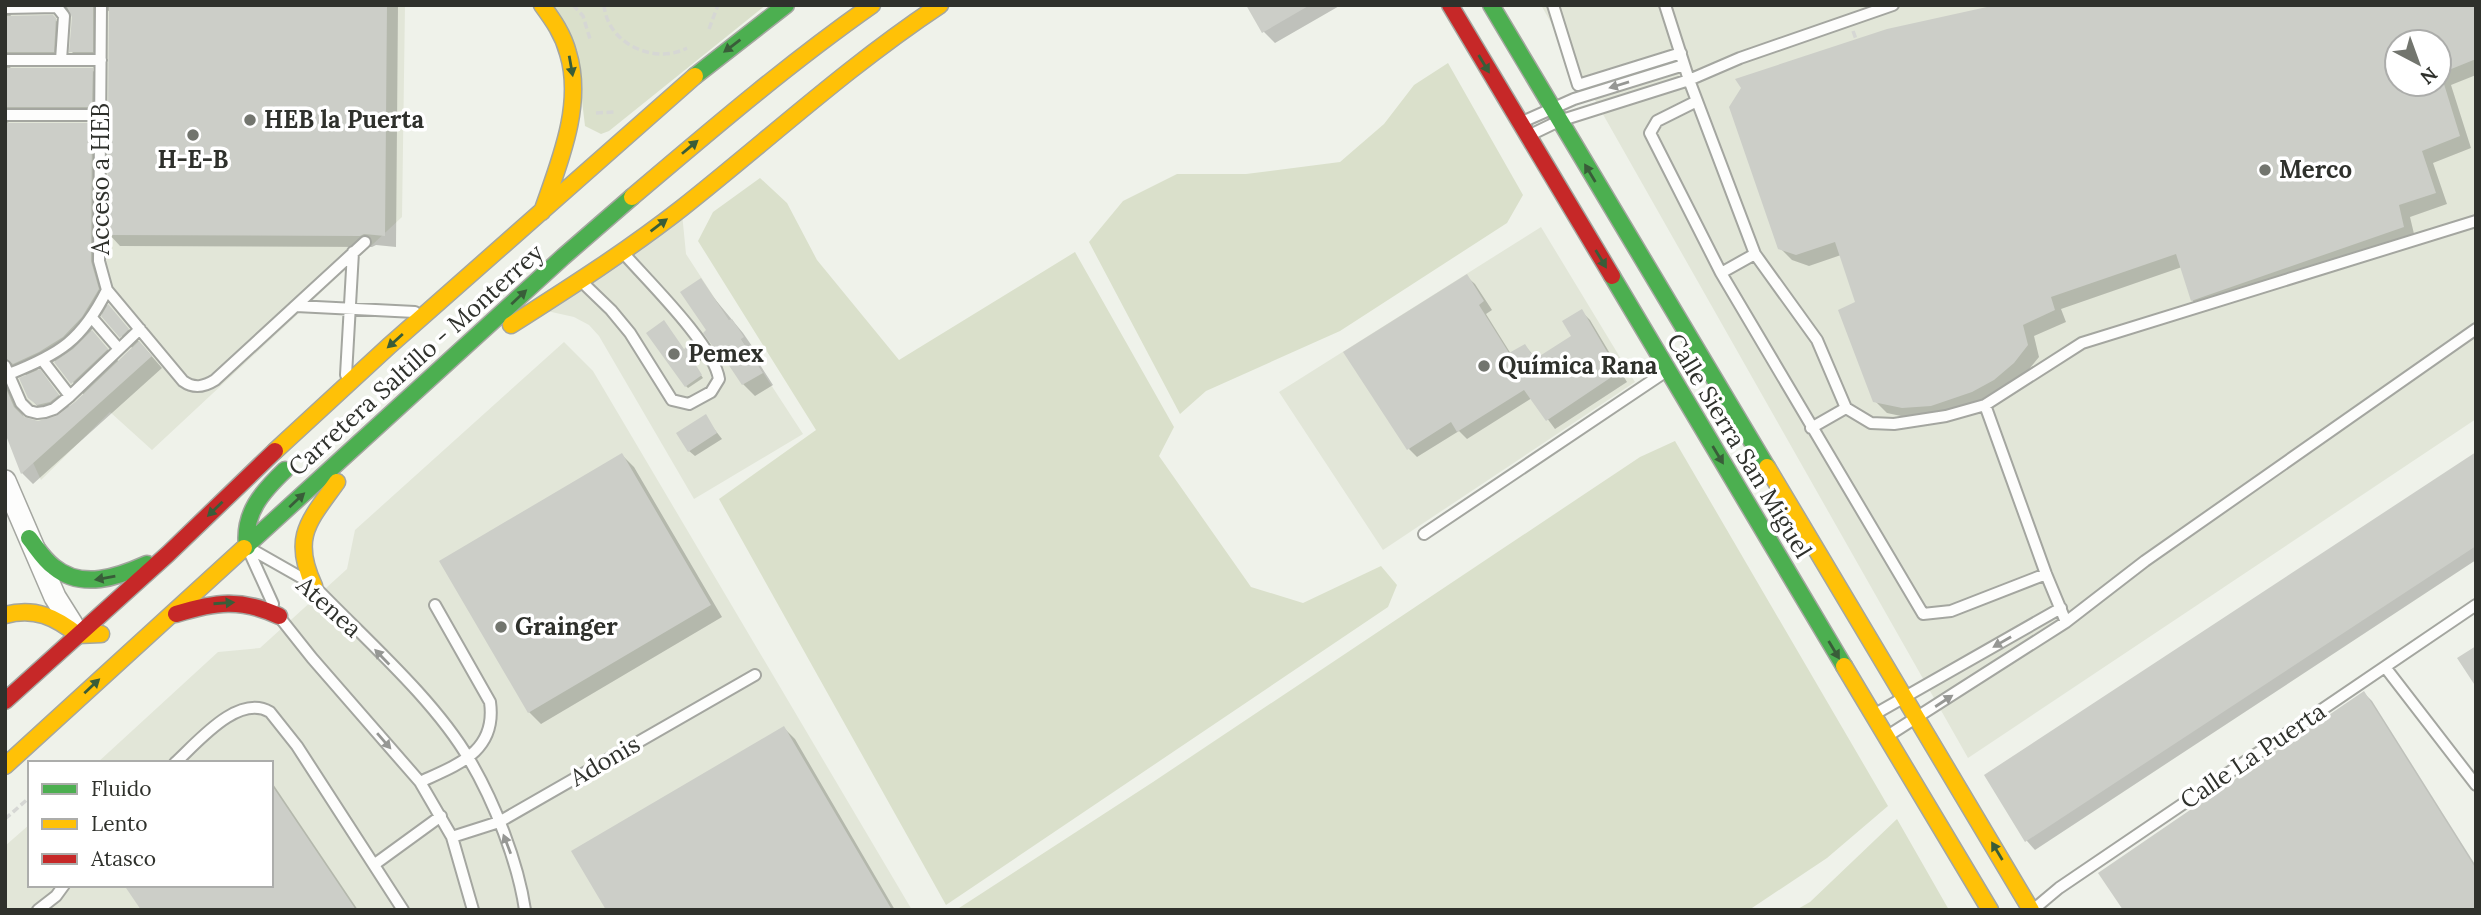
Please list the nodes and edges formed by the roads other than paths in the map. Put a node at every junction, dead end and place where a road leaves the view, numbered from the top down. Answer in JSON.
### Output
{"nodes":[{"id":1,"x":101,"y":5,"type":"edge"},
{"id":2,"x":542,"y":5,"type":"edge"},
{"id":3,"x":786,"y":5,"type":"edge"},
{"id":4,"x":872,"y":5,"type":"edge"},
{"id":5,"x":923,"y":5,"type":"edge"},
{"id":6,"x":940,"y":5,"type":"edge"},
{"id":7,"x":1450,"y":5,"type":"edge"},
{"id":8,"x":1491,"y":5,"type":"edge"},
{"id":9,"x":1553,"y":5,"type":"edge"},
{"id":10,"x":1665,"y":5,"type":"edge"},
{"id":11,"x":1893,"y":5,"type":"edge"},
{"id":12,"x":5,"y":8,"type":"edge"},
{"id":13,"x":1681,"y":53,"type":"junction"},
{"id":14,"x":5,"y":60,"type":"edge"},
{"id":15,"x":61,"y":60,"type":"junction"},
{"id":16,"x":101,"y":60,"type":"junction"},
{"id":17,"x":1684,"y":65,"type":"junction"},
{"id":18,"x":850,"y":67,"type":"junction"},
{"id":19,"x":1689,"y":80,"type":"junction"},
{"id":20,"x":1697,"y":101,"type":"junction"},
{"id":21,"x":1555,"y":114,"type":"junction"},
{"id":22,"x":5,"y":115,"type":"edge"},
{"id":23,"x":101,"y":115,"type":"junction"},
{"id":24,"x":1523,"y":130,"type":"junction"},
{"id":25,"x":542,"y":212,"type":"junction"},
{"id":26,"x":2476,"y":221,"type":"edge"},
{"id":27,"x":515,"y":237,"type":"junction"},
{"id":28,"x":365,"y":242,"type":"dead end"},
{"id":29,"x":353,"y":252,"type":"junction"},
{"id":30,"x":623,"y":252,"type":"junction"},
{"id":31,"x":1755,"y":254,"type":"junction"},
{"id":32,"x":1721,"y":273,"type":"junction"},
{"id":33,"x":581,"y":281,"type":"junction"},
{"id":34,"x":107,"y":290,"type":"junction"},
{"id":35,"x":472,"y":294,"type":"dead end"},
{"id":36,"x":296,"y":306,"type":"junction"},
{"id":37,"x":428,"y":312,"type":"junction"},
{"id":38,"x":350,"y":313,"type":"junction"},
{"id":39,"x":93,"y":319,"type":"junction"},
{"id":40,"x":140,"y":329,"type":"junction"},
{"id":41,"x":2476,"y":329,"type":"edge"},
{"id":42,"x":119,"y":349,"type":"junction"},
{"id":43,"x":43,"y":361,"type":"junction"},
{"id":44,"x":7,"y":370,"type":"edge"},
{"id":45,"x":1667,"y":370,"type":"junction"},
{"id":46,"x":438,"y":371,"type":"junction"},
{"id":47,"x":345,"y":388,"type":"junction"},
{"id":48,"x":70,"y":396,"type":"junction"},
{"id":49,"x":1985,"y":405,"type":"junction"},
{"id":50,"x":1846,"y":408,"type":"junction"},
{"id":51,"x":1811,"y":428,"type":"junction"},
{"id":52,"x":365,"y":437,"type":"junction"},
{"id":53,"x":298,"y":458,"type":"dead end"},
{"id":54,"x":5,"y":481,"type":"edge"},
{"id":55,"x":1424,"y":534,"type":"dead end"},
{"id":56,"x":29,"y":538,"type":"junction"},
{"id":57,"x":247,"y":547,"type":"junction"},
{"id":58,"x":214,"y":556,"type":"dead end"},
{"id":59,"x":172,"y":562,"type":"junction"},
{"id":60,"x":2046,"y":574,"type":"junction"},
{"id":61,"x":314,"y":586,"type":"junction"},
{"id":62,"x":435,"y":605,"type":"dead end"},
{"id":63,"x":2476,"y":605,"type":"edge"},
{"id":64,"x":2061,"y":608,"type":"junction"},
{"id":65,"x":5,"y":615,"type":"edge"},
{"id":66,"x":279,"y":615,"type":"junction"},
{"id":67,"x":169,"y":617,"type":"junction"},
{"id":68,"x":2066,"y":622,"type":"junction"},
{"id":69,"x":78,"y":645,"type":"junction"},
{"id":70,"x":2385,"y":667,"type":"junction"},
{"id":71,"x":755,"y":675,"type":"dead end"},
{"id":72,"x":71,"y":683,"type":"dead end"},
{"id":73,"x":1906,"y":698,"type":"junction"},
{"id":74,"x":5,"y":701,"type":"edge"},
{"id":75,"x":1873,"y":715,"type":"junction"},
{"id":76,"x":1918,"y":718,"type":"junction"},
{"id":77,"x":46,"y":729,"type":"junction"},
{"id":78,"x":1886,"y":737,"type":"junction"},
{"id":79,"x":469,"y":759,"type":"junction"},
{"id":80,"x":177,"y":761,"type":"edge"},
{"id":81,"x":5,"y":766,"type":"edge"},
{"id":82,"x":420,"y":782,"type":"junction"},
{"id":83,"x":2476,"y":785,"type":"edge"},
{"id":84,"x":441,"y":816,"type":"junction"},
{"id":85,"x":499,"y":822,"type":"junction"},
{"id":86,"x":452,"y":837,"type":"junction"},
{"id":87,"x":375,"y":864,"type":"junction"},
{"id":88,"x":62,"y":887,"type":"edge"},
{"id":89,"x":45,"y":908,"type":"edge"},
{"id":90,"x":473,"y":909,"type":"edge"},
{"id":91,"x":403,"y":910,"type":"edge"},
{"id":92,"x":525,"y":910,"type":"edge"},
{"id":93,"x":1990,"y":910,"type":"edge"},
{"id":94,"x":2032,"y":910,"type":"edge"}],
"edges":[{"from":1,"to":16,"type":"lane","name":"Acceso a HEB"},
{"from":2,"to":25,"type":"main road","one_way":true},
{"from":3,"to":25,"type":"main road","name":"Carretera Saltillo - Monterrey","one_way":true},
{"from":46,"to":4,"type":"main road","name":"Carretera Saltillo - Monterrey","one_way":true},
{"from":5,"to":18,"type":"main road"},
{"from":6,"to":18,"type":"main road"},
{"from":7,"to":24,"type":"main road","name":"Calle Sierra San Miguel","one_way":true},
{"from":8,"to":21,"type":"main road","name":"Calle Sierra San Miguel"},
{"from":9,"to":13,"type":"lane"},
{"from":10,"to":13,"type":"lane"},
{"from":11,"to":19,"type":"lane"},
{"from":12,"to":15,"type":"lane"},
{"from":13,"to":17,"type":"lane"},
{"from":14,"to":15,"type":"lane"},
{"from":15,"to":16,"type":"lane"},
{"from":16,"to":23,"type":"lane","name":"Acceso a HEB"},
{"from":17,"to":19,"type":"lane"},
{"from":17,"to":21,"type":"lane","one_way":true},
{"from":30,"to":18,"type":"main road","one_way":true},
{"from":19,"to":20,"type":"lane"},
{"from":19,"to":21,"type":"lane"},
{"from":20,"to":31,"type":"lane"},
{"from":20,"to":32,"type":"lane"},
{"from":21,"to":24,"type":"lane"},
{"from":73,"to":21,"type":"main road","name":"Calle Sierra San Miguel","one_way":true},
{"from":22,"to":23,"type":"lane"},
{"from":23,"to":34,"type":"lane","name":"Acceso a HEB"},
{"from":24,"to":45,"type":"main road","name":"Calle Sierra San Miguel","one_way":true},
{"from":25,"to":27,"type":"main road","name":"Carretera Saltillo - Monterrey"},
{"from":26,"to":49,"type":"lane"},
{"from":27,"to":35,"type":"main road"},
{"from":27,"to":37,"type":"main road","name":"Carretera Saltillo - Monterrey"},
{"from":28,"to":29,"type":"lane"},
{"from":29,"to":36,"type":"lane"},
{"from":29,"to":38,"type":"lane"},
{"from":30,"to":33,"type":"main road"},
{"from":30,"to":33,"type":"lane"},
{"from":31,"to":32,"type":"lane"},
{"from":31,"to":50,"type":"lane"},
{"from":32,"to":51,"type":"lane"},
{"from":33,"to":46,"type":"main road"},
{"from":34,"to":39,"type":"lane"},
{"from":34,"to":40,"type":"lane","name":"Acceso a HEB"},
{"from":36,"to":38,"type":"lane"},
{"from":36,"to":40,"type":"lane","name":"Acceso a HEB"},
{"from":37,"to":38,"type":"lane"},
{"from":37,"to":47,"type":"main road","name":"Carretera Saltillo - Monterrey","one_way":true},
{"from":38,"to":47,"type":"lane"},
{"from":39,"to":42,"type":"lane"},
{"from":39,"to":43,"type":"lane"},
{"from":40,"to":42,"type":"lane"},
{"from":41,"to":68,"type":"lane"},
{"from":42,"to":48,"type":"lane"},
{"from":43,"to":44,"type":"lane"},
{"from":43,"to":48,"type":"lane"},
{"from":44,"to":48,"type":"lane"},
{"from":45,"to":55,"type":"lane"},
{"from":45,"to":75,"type":"main road","name":"Calle Sierra San Miguel","one_way":true},
{"from":46,"to":52,"type":"main road","name":"Carretera Saltillo - Monterrey"},
{"from":47,"to":59,"type":"main road","name":"Carretera Saltillo - Monterrey","one_way":true},
{"from":49,"to":50,"type":"lane"},
{"from":49,"to":60,"type":"lane"},
{"from":50,"to":51,"type":"lane"},
{"from":51,"to":60,"type":"lane"},
{"from":57,"to":52,"type":"main road","name":"Carretera Saltillo - Monterrey","one_way":true},
{"from":52,"to":61,"type":"main road"},
{"from":53,"to":57,"type":"main road"},
{"from":54,"to":56,"type":"street"},
{"from":59,"to":56,"type":"main road","one_way":true},
{"from":56,"to":69,"type":"street"},
{"from":57,"to":58,"type":"main road"},
{"from":57,"to":61,"type":"lane","name":"Atenea"},
{"from":57,"to":66,"type":"lane","name":"Atenea"},
{"from":57,"to":67,"type":"main road","name":"Carretera Saltillo - Monterrey"},
{"from":59,"to":69,"type":"main road","name":"Carretera Saltillo - Monterrey"},
{"from":60,"to":64,"type":"lane"},
{"from":79,"to":61,"type":"lane","name":"Atenea","one_way":true},
{"from":62,"to":79,"type":"lane"},
{"from":63,"to":70,"type":"lane","name":"Calle La Puerta"},
{"from":64,"to":68,"type":"lane"},
{"from":64,"to":73,"type":"lane","one_way":true},
{"from":65,"to":69,"type":"main road"},
{"from":67,"to":66,"type":"main road","one_way":true},
{"from":66,"to":82,"type":"lane","name":"Atenea","one_way":true},
{"from":67,"to":69,"type":"main road"},
{"from":77,"to":67,"type":"main road","name":"Carretera Saltillo - Monterrey","one_way":true},
{"from":76,"to":68,"type":"lane","one_way":true},
{"from":69,"to":74,"type":"main road","name":"Carretera Saltillo - Monterrey"},
{"from":70,"to":83,"type":"lane"},
{"from":70,"to":94,"type":"lane","name":"Calle La Puerta"},
{"from":71,"to":85,"type":"lane","name":"Adonis"},
{"from":72,"to":77,"type":"main road"},
{"from":73,"to":75,"type":"lane"},
{"from":73,"to":76,"type":"main road","name":"Calle Sierra San Miguel"},
{"from":75,"to":78,"type":"main road","name":"Calle Sierra San Miguel"},
{"from":76,"to":78,"type":"lane"},
{"from":94,"to":76,"type":"main road","name":"Calle Sierra San Miguel","one_way":true},
{"from":77,"to":81,"type":"main road","name":"Carretera Saltillo - Monterrey"},
{"from":78,"to":93,"type":"main road","name":"Calle Sierra San Miguel"},
{"from":79,"to":82,"type":"lane"},
{"from":79,"to":85,"type":"lane","name":"Atenea"},
{"from":80,"to":87,"type":"lane"},
{"from":82,"to":84,"type":"lane","name":"Atenea"},
{"from":84,"to":86,"type":"lane","name":"Atenea"},
{"from":84,"to":87,"type":"lane"},
{"from":85,"to":86,"type":"lane","name":"Adonis"},
{"from":92,"to":85,"type":"lane","name":"Atenea","one_way":true},
{"from":86,"to":90,"type":"lane","name":"Atenea"},
{"from":87,"to":91,"type":"lane"},
{"from":88,"to":89,"type":"lane"}]}
